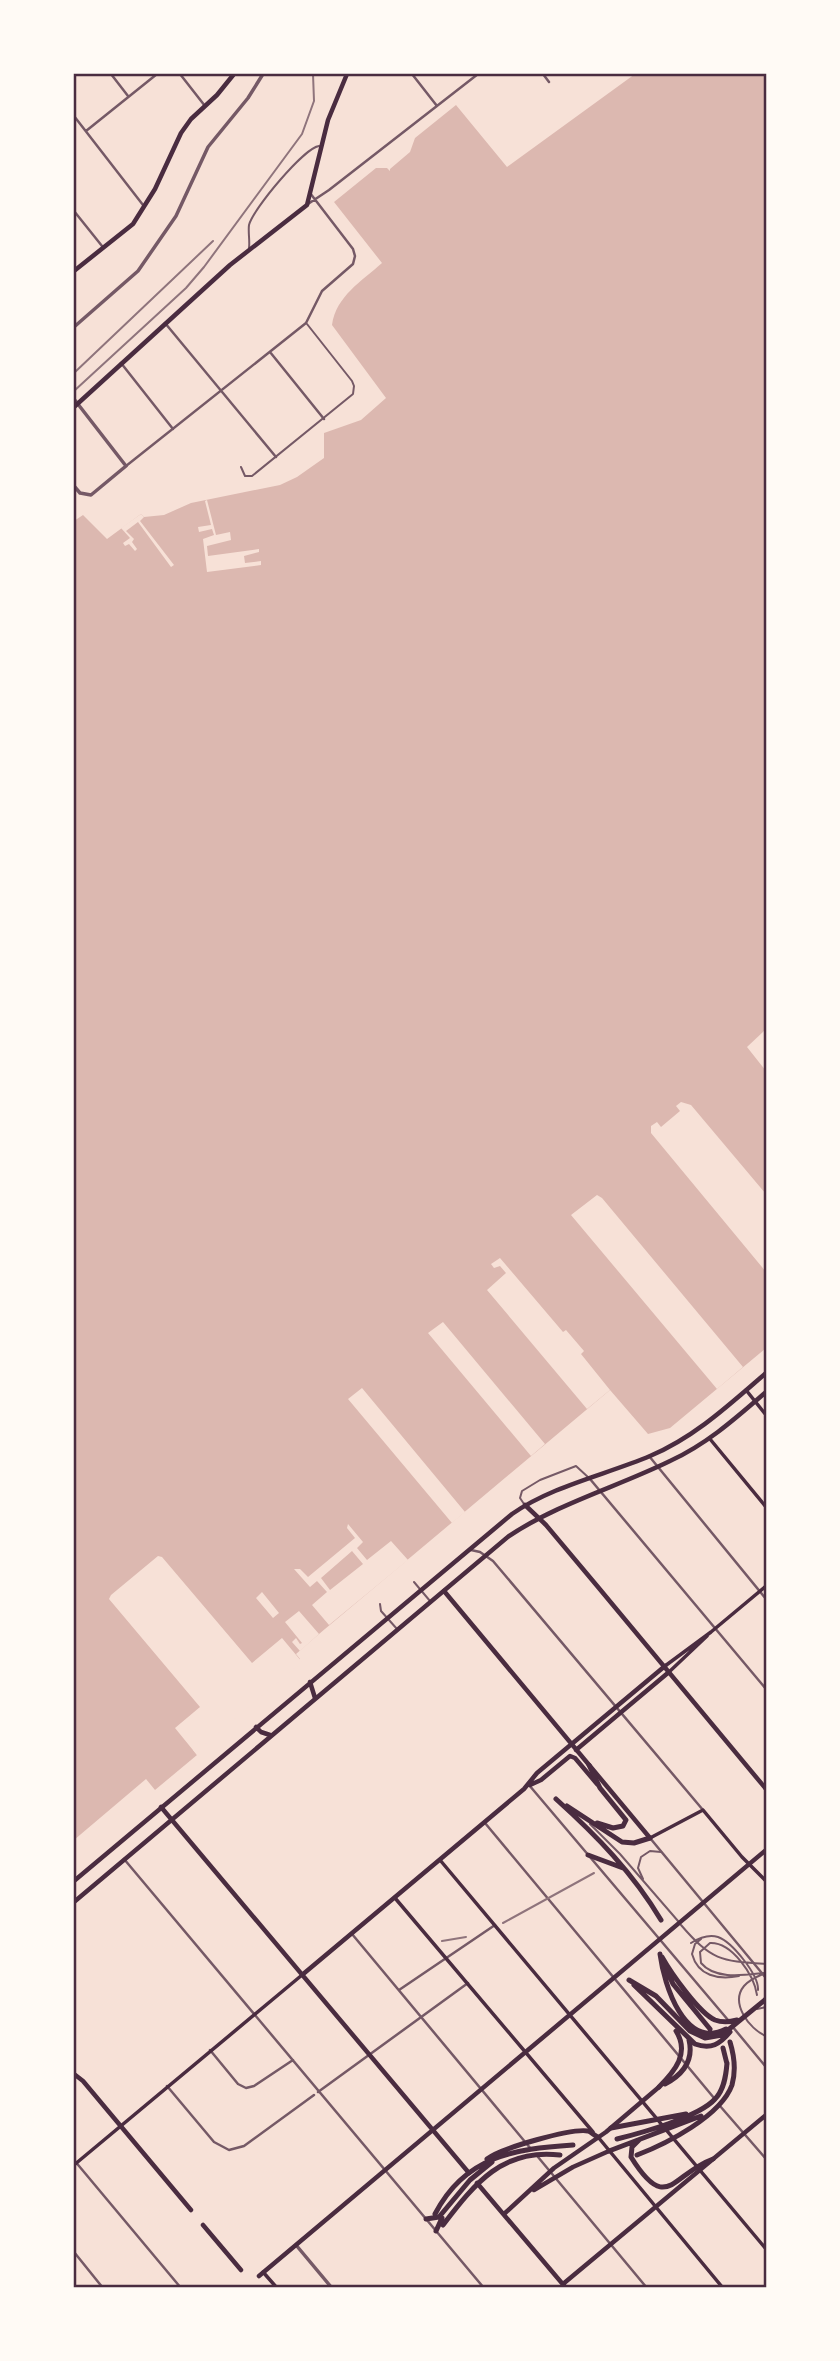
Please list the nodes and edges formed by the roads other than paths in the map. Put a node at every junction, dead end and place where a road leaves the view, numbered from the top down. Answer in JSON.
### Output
{"nodes":[{"id":1,"x":111,"y":74,"type":"edge"},
{"id":2,"x":157,"y":74,"type":"edge"},
{"id":3,"x":180,"y":74,"type":"edge"},
{"id":4,"x":234,"y":74,"type":"edge"},
{"id":5,"x":263,"y":74,"type":"edge"},
{"id":6,"x":347,"y":74,"type":"edge"},
{"id":7,"x":412,"y":74,"type":"edge"},
{"id":8,"x":478,"y":74,"type":"edge"},
{"id":9,"x":543,"y":74,"type":"edge"},
{"id":10,"x":549,"y":82,"type":"dead end"},
{"id":11,"x":129,"y":96,"type":"junction"},
{"id":12,"x":205,"y":106,"type":"junction"},
{"id":13,"x":437,"y":106,"type":"junction"},
{"id":14,"x":74,"y":116,"type":"edge"},
{"id":15,"x":86,"y":131,"type":"junction"},
{"id":16,"x":320,"y":146,"type":"junction"},
{"id":17,"x":310,"y":193,"type":"junction"},
{"id":18,"x":315,"y":200,"type":"junction"},
{"id":19,"x":306,"y":205,"type":"junction"},
{"id":20,"x":146,"y":208,"type":"junction"},
{"id":21,"x":74,"y":211,"type":"edge"},
{"id":22,"x":104,"y":249,"type":"junction"},
{"id":23,"x":249,"y":249,"type":"junction"},
{"id":24,"x":74,"y":271,"type":"edge"},
{"id":25,"x":165,"y":323,"type":"junction"},
{"id":26,"x":306,"y":323,"type":"junction"},
{"id":27,"x":74,"y":327,"type":"edge"},
{"id":28,"x":270,"y":352,"type":"junction"},
{"id":29,"x":121,"y":363,"type":"junction"},
{"id":30,"x":221,"y":391,"type":"junction"},
{"id":31,"x":74,"y":399,"type":"edge"},
{"id":32,"x":74,"y":407,"type":"edge"},
{"id":33,"x":324,"y":419,"type":"junction"},
{"id":34,"x":173,"y":429,"type":"junction"},
{"id":35,"x":276,"y":457,"type":"junction"},
{"id":36,"x":126,"y":466,"type":"junction"},
{"id":37,"x":241,"y":467,"type":"dead end"},
{"id":38,"x":74,"y":486,"type":"edge"},
{"id":39,"x":766,"y":1373,"type":"edge"},
{"id":40,"x":746,"y":1390,"type":"junction"},
{"id":41,"x":766,"y":1392,"type":"edge"},
{"id":42,"x":755,"y":1402,"type":"junction"},
{"id":43,"x":766,"y":1415,"type":"edge"},
{"id":44,"x":710,"y":1438,"type":"junction"},
{"id":45,"x":649,"y":1456,"type":"junction"},
{"id":46,"x":657,"y":1467,"type":"junction"},
{"id":47,"x":590,"y":1479,"type":"junction"},
{"id":48,"x":601,"y":1492,"type":"junction"},
{"id":49,"x":526,"y":1506,"type":"junction"},
{"id":50,"x":766,"y":1507,"type":"edge"},
{"id":51,"x":539,"y":1519,"type":"junction"},
{"id":52,"x":467,"y":1550,"type":"junction"},
{"id":53,"x":485,"y":1555,"type":"junction"},
{"id":54,"x":414,"y":1582,"type":"dead end"},
{"id":55,"x":766,"y":1586,"type":"edge"},
{"id":56,"x":420,"y":1590,"type":"junction"},
{"id":57,"x":444,"y":1591,"type":"junction"},
{"id":58,"x":760,"y":1591,"type":"junction"},
{"id":59,"x":766,"y":1599,"type":"edge"},
{"id":60,"x":430,"y":1602,"type":"junction"},
{"id":61,"x":380,"y":1604,"type":"dead end"},
{"id":62,"x":387,"y":1617,"type":"junction"},
{"id":63,"x":715,"y":1628,"type":"junction"},
{"id":64,"x":398,"y":1630,"type":"junction"},
{"id":65,"x":711,"y":1632,"type":"junction"},
{"id":66,"x":665,"y":1666,"type":"junction"},
{"id":67,"x":669,"y":1672,"type":"junction"},
{"id":68,"x":310,"y":1682,"type":"junction"},
{"id":69,"x":766,"y":1689,"type":"edge"},
{"id":70,"x":315,"y":1698,"type":"junction"},
{"id":71,"x":616,"y":1707,"type":"junction"},
{"id":72,"x":621,"y":1713,"type":"junction"},
{"id":73,"x":256,"y":1727,"type":"junction"},
{"id":74,"x":271,"y":1735,"type":"junction"},
{"id":75,"x":572,"y":1743,"type":"junction"},
{"id":76,"x":576,"y":1750,"type":"junction"},
{"id":77,"x":589,"y":1765,"type":"junction"},
{"id":78,"x":529,"y":1785,"type":"junction"},
{"id":79,"x":600,"y":1788,"type":"junction"},
{"id":80,"x":766,"y":1789,"type":"edge"},
{"id":81,"x":162,"y":1807,"type":"junction"},
{"id":82,"x":703,"y":1810,"type":"junction"},
{"id":83,"x":579,"y":1813,"type":"junction"},
{"id":84,"x":172,"y":1819,"type":"junction"},
{"id":85,"x":594,"y":1822,"type":"junction"},
{"id":86,"x":485,"y":1823,"type":"junction"},
{"id":87,"x":650,"y":1838,"type":"junction"},
{"id":88,"x":766,"y":1850,"type":"edge"},
{"id":89,"x":662,"y":1853,"type":"junction"},
{"id":90,"x":588,"y":1855,"type":"junction"},
{"id":91,"x":124,"y":1859,"type":"junction"},
{"id":92,"x":440,"y":1860,"type":"junction"},
{"id":93,"x":750,"y":1864,"type":"junction"},
{"id":94,"x":626,"y":1870,"type":"junction"},
{"id":95,"x":638,"y":1873,"type":"junction"},
{"id":96,"x":74,"y":1881,"type":"edge"},
{"id":97,"x":766,"y":1881,"type":"edge"},
{"id":98,"x":395,"y":1898,"type":"junction"},
{"id":99,"x":74,"y":1902,"type":"edge"},
{"id":100,"x":704,"y":1902,"type":"junction"},
{"id":101,"x":661,"y":1920,"type":"dead end"},
{"id":102,"x":495,"y":1925,"type":"junction"},
{"id":103,"x":352,"y":1934,"type":"junction"},
{"id":104,"x":705,"y":1936,"type":"junction"},
{"id":105,"x":660,"y":1939,"type":"junction"},
{"id":106,"x":691,"y":1943,"type":"dead end"},
{"id":107,"x":660,"y":1954,"type":"junction"},
{"id":108,"x":447,"y":1958,"type":"junction"},
{"id":109,"x":766,"y":1964,"type":"edge"},
{"id":110,"x":708,"y":1972,"type":"junction"},
{"id":111,"x":302,"y":1975,"type":"junction"},
{"id":112,"x":766,"y":1975,"type":"edge"},
{"id":113,"x":613,"y":1978,"type":"junction"},
{"id":114,"x":468,"y":1983,"type":"junction"},
{"id":115,"x":399,"y":1990,"type":"junction"},
{"id":116,"x":757,"y":1995,"type":"junction"},
{"id":117,"x":766,"y":1999,"type":"edge"},
{"id":118,"x":766,"y":2007,"type":"edge"},
{"id":119,"x":754,"y":2009,"type":"junction"},
{"id":120,"x":254,"y":2014,"type":"junction"},
{"id":121,"x":569,"y":2015,"type":"junction"},
{"id":122,"x":421,"y":2017,"type":"junction"},
{"id":123,"x":743,"y":2018,"type":"junction"},
{"id":124,"x":671,"y":2022,"type":"junction"},
{"id":125,"x":735,"y":2025,"type":"junction"},
{"id":126,"x":710,"y":2029,"type":"dead end"},
{"id":127,"x":766,"y":2036,"type":"edge"},
{"id":128,"x":689,"y":2040,"type":"junction"},
{"id":129,"x":730,"y":2042,"type":"dead end"},
{"id":130,"x":723,"y":2048,"type":"dead end"},
{"id":131,"x":210,"y":2050,"type":"junction"},
{"id":132,"x":526,"y":2052,"type":"junction"},
{"id":133,"x":369,"y":2054,"type":"junction"},
{"id":134,"x":293,"y":2060,"type":"junction"},
{"id":135,"x":727,"y":2063,"type":"junction"},
{"id":136,"x":766,"y":2067,"type":"edge"},
{"id":137,"x":74,"y":2074,"type":"edge"},
{"id":138,"x":167,"y":2086,"type":"junction"},
{"id":139,"x":659,"y":2087,"type":"junction"},
{"id":140,"x":481,"y":2090,"type":"junction"},
{"id":141,"x":318,"y":2092,"type":"junction"},
{"id":142,"x":727,"y":2094,"type":"junction"},
{"id":143,"x":314,"y":2095,"type":"joint"},
{"id":144,"x":710,"y":2111,"type":"junction"},
{"id":145,"x":692,"y":2113,"type":"junction"},
{"id":146,"x":766,"y":2115,"type":"edge"},
{"id":147,"x":121,"y":2126,"type":"junction"},
{"id":148,"x":611,"y":2128,"type":"junction"},
{"id":149,"x":433,"y":2130,"type":"junction"},
{"id":150,"x":745,"y":2134,"type":"junction"},
{"id":151,"x":597,"y":2137,"type":"junction"},
{"id":152,"x":617,"y":2139,"type":"dead end"},
{"id":153,"x":639,"y":2140,"type":"junction"},
{"id":154,"x":573,"y":2145,"type":"dead end"},
{"id":155,"x":609,"y":2151,"type":"junction"},
{"id":156,"x":506,"y":2153,"type":"junction"},
{"id":157,"x":561,"y":2155,"type":"dead end"},
{"id":158,"x":637,"y":2155,"type":"dead end"},
{"id":159,"x":766,"y":2159,"type":"edge"},
{"id":160,"x":713,"y":2160,"type":"joint"},
{"id":161,"x":508,"y":2161,"type":"junction"},
{"id":162,"x":74,"y":2163,"type":"edge"},
{"id":163,"x":480,"y":2166,"type":"junction"},
{"id":164,"x":699,"y":2168,"type":"junction"},
{"id":165,"x":384,"y":2170,"type":"junction"},
{"id":166,"x":550,"y":2171,"type":"junction"},
{"id":167,"x":555,"y":2177,"type":"junction"},
{"id":168,"x":530,"y":2192,"type":"junction"},
{"id":169,"x":656,"y":2207,"type":"junction"},
{"id":170,"x":191,"y":2210,"type":"dead end"},
{"id":171,"x":435,"y":2214,"type":"dead end"},
{"id":172,"x":504,"y":2214,"type":"junction"},
{"id":173,"x":426,"y":2219,"type":"junction"},
{"id":174,"x":203,"y":2225,"type":"dead end"},
{"id":175,"x":443,"y":2225,"type":"dead end"},
{"id":176,"x":436,"y":2231,"type":"junction"},
{"id":177,"x":611,"y":2244,"type":"junction"},
{"id":178,"x":296,"y":2245,"type":"junction"},
{"id":179,"x":766,"y":2249,"type":"edge"},
{"id":180,"x":74,"y":2252,"type":"edge"},
{"id":181,"x":241,"y":2270,"type":"dead end"},
{"id":182,"x":261,"y":2274,"type":"joint"},
{"id":183,"x":563,"y":2286,"type":"edge"},
{"id":184,"x":103,"y":2287,"type":"edge"},
{"id":185,"x":181,"y":2287,"type":"edge"},
{"id":186,"x":277,"y":2287,"type":"edge"},
{"id":187,"x":331,"y":2287,"type":"edge"},
{"id":188,"x":484,"y":2287,"type":"edge"},
{"id":189,"x":647,"y":2287,"type":"edge"},
{"id":190,"x":723,"y":2287,"type":"edge"}],
"edges":[{"from":1,"to":11,"type":"street"},
{"from":2,"to":11,"type":"street"},
{"from":3,"to":12,"type":"street"},
{"from":4,"to":12,"type":"main road"},
{"from":5,"to":27,"type":"street"},
{"from":6,"to":16,"type":"main road"},
{"from":7,"to":13,"type":"street"},
{"from":8,"to":13,"type":"street"},
{"from":9,"to":10,"type":"street"},
{"from":11,"to":15,"type":"street"},
{"from":12,"to":20,"type":"main road"},
{"from":13,"to":18,"type":"street"},
{"from":14,"to":15,"type":"street"},
{"from":15,"to":20,"type":"street"},
{"from":16,"to":17,"type":"main road"},
{"from":16,"to":23,"type":"lane"},
{"from":17,"to":18,"type":"street"},
{"from":17,"to":19,"type":"main road"},
{"from":18,"to":19,"type":"street"},
{"from":18,"to":26,"type":"street"},
{"from":19,"to":23,"type":"main road"},
{"from":20,"to":22,"type":"main road"},
{"from":21,"to":22,"type":"street"},
{"from":22,"to":24,"type":"main road"},
{"from":23,"to":25,"type":"main road"},
{"from":25,"to":29,"type":"main road"},
{"from":25,"to":30,"type":"street"},
{"from":26,"to":28,"type":"street"},
{"from":26,"to":33,"type":"lane"},
{"from":28,"to":30,"type":"street"},
{"from":28,"to":33,"type":"street"},
{"from":29,"to":32,"type":"main road"},
{"from":29,"to":34,"type":"street"},
{"from":30,"to":34,"type":"street"},
{"from":30,"to":35,"type":"street"},
{"from":31,"to":36,"type":"street"},
{"from":33,"to":35,"type":"lane"},
{"from":34,"to":36,"type":"street"},
{"from":35,"to":37,"type":"lane"},
{"from":36,"to":38,"type":"street"},
{"from":39,"to":40,"type":"main road"},
{"from":40,"to":42,"type":"main road"},
{"from":40,"to":45,"type":"main road"},
{"from":41,"to":42,"type":"main road"},
{"from":42,"to":43,"type":"main road"},
{"from":42,"to":44,"type":"main road"},
{"from":44,"to":46,"type":"main road"},
{"from":44,"to":50,"type":"main road"},
{"from":45,"to":46,"type":"street"},
{"from":45,"to":47,"type":"main road"},
{"from":46,"to":48,"type":"main road"},
{"from":46,"to":58,"type":"street"},
{"from":47,"to":48,"type":"street"},
{"from":47,"to":49,"type":"main road"},
{"from":47,"to":49,"type":"lane"},
{"from":48,"to":51,"type":"main road"},
{"from":48,"to":63,"type":"street"},
{"from":49,"to":51,"type":"main road"},
{"from":49,"to":52,"type":"main road"},
{"from":51,"to":53,"type":"main road"},
{"from":51,"to":66,"type":"main road"},
{"from":52,"to":53,"type":"street"},
{"from":52,"to":56,"type":"main road"},
{"from":53,"to":57,"type":"main road"},
{"from":53,"to":71,"type":"street"},
{"from":54,"to":56,"type":"lane"},
{"from":55,"to":58,"type":"main road"},
{"from":56,"to":60,"type":"lane"},
{"from":56,"to":62,"type":"main road"},
{"from":57,"to":60,"type":"main road"},
{"from":57,"to":75,"type":"main road"},
{"from":58,"to":59,"type":"street"},
{"from":58,"to":63,"type":"main road"},
{"from":60,"to":64,"type":"main road"},
{"from":61,"to":62,"type":"lane"},
{"from":62,"to":64,"type":"lane"},
{"from":62,"to":68,"type":"main road"},
{"from":63,"to":65,"type":"main road"},
{"from":63,"to":69,"type":"street"},
{"from":64,"to":70,"type":"main road"},
{"from":65,"to":66,"type":"main road"},
{"from":65,"to":67,"type":"main road"},
{"from":66,"to":67,"type":"main road"},
{"from":66,"to":71,"type":"main road"},
{"from":67,"to":72,"type":"main road"},
{"from":67,"to":80,"type":"main road"},
{"from":68,"to":70,"type":"main road"},
{"from":68,"to":73,"type":"main road"},
{"from":70,"to":74,"type":"main road"},
{"from":71,"to":72,"type":"street"},
{"from":71,"to":75,"type":"main road"},
{"from":72,"to":76,"type":"main road"},
{"from":72,"to":82,"type":"street"},
{"from":73,"to":74,"type":"main road"},
{"from":73,"to":81,"type":"main road"},
{"from":74,"to":84,"type":"main road"},
{"from":75,"to":76,"type":"main road"},
{"from":75,"to":78,"type":"main road"},
{"from":76,"to":77,"type":"main road"},
{"from":77,"to":79,"type":"highway"},
{"from":77,"to":87,"type":"main road"},
{"from":78,"to":79,"type":"main road"},
{"from":78,"to":86,"type":"main road"},
{"from":78,"to":90,"type":"street"},
{"from":79,"to":85,"type":"highway"},
{"from":81,"to":84,"type":"main road"},
{"from":81,"to":96,"type":"main road"},
{"from":82,"to":87,"type":"main road"},
{"from":82,"to":93,"type":"main road"},
{"from":83,"to":85,"type":"highway"},
{"from":83,"to":94,"type":"highway"},
{"from":83,"to":95,"type":"lane"},
{"from":84,"to":91,"type":"main road"},
{"from":84,"to":111,"type":"main road"},
{"from":85,"to":87,"type":"highway"},
{"from":86,"to":92,"type":"main road"},
{"from":86,"to":113,"type":"street"},
{"from":87,"to":89,"type":"street"},
{"from":88,"to":93,"type":"main road"},
{"from":89,"to":95,"type":"lane"},
{"from":89,"to":100,"type":"street"},
{"from":90,"to":94,"type":"highway"},
{"from":90,"to":105,"type":"street"},
{"from":91,"to":99,"type":"main road"},
{"from":91,"to":120,"type":"street"},
{"from":92,"to":98,"type":"main road"},
{"from":92,"to":102,"type":"main road"},
{"from":93,"to":97,"type":"main road"},
{"from":93,"to":100,"type":"main road"},
{"from":94,"to":101,"type":"highway"},
{"from":95,"to":109,"type":"lane"},
{"from":98,"to":103,"type":"main road"},
{"from":98,"to":108,"type":"main road"},
{"from":100,"to":105,"type":"main road"},
{"from":100,"to":112,"type":"street"},
{"from":102,"to":108,"type":"street"},
{"from":102,"to":121,"type":"main road"},
{"from":103,"to":111,"type":"main road"},
{"from":103,"to":115,"type":"street"},
{"from":104,"to":106,"type":"lane"},
{"from":104,"to":110,"type":"lane"},
{"from":104,"to":116,"type":"lane"},
{"from":105,"to":113,"type":"main road"},
{"from":105,"to":136,"type":"street"},
{"from":107,"to":123,"type":"highway"},
{"from":107,"to":125,"type":"highway"},
{"from":107,"to":126,"type":"highway"},
{"from":108,"to":114,"type":"main road"},
{"from":108,"to":115,"type":"street"},
{"from":110,"to":112,"type":"lane"},
{"from":110,"to":116,"type":"lane"},
{"from":111,"to":120,"type":"main road"},
{"from":111,"to":133,"type":"main road"},
{"from":112,"to":127,"type":"lane"},
{"from":113,"to":121,"type":"main road"},
{"from":113,"to":150,"type":"street"},
{"from":114,"to":122,"type":"street"},
{"from":114,"to":132,"type":"main road"},
{"from":115,"to":122,"type":"street"},
{"from":116,"to":119,"type":"lane"},
{"from":117,"to":119,"type":"highway"},
{"from":118,"to":119,"type":"lane"},
{"from":119,"to":123,"type":"highway"},
{"from":120,"to":131,"type":"main road"},
{"from":120,"to":134,"type":"street"},
{"from":121,"to":132,"type":"main road"},
{"from":121,"to":164,"type":"main road"},
{"from":122,"to":133,"type":"street"},
{"from":122,"to":140,"type":"street"},
{"from":123,"to":125,"type":"highway"},
{"from":124,"to":125,"type":"highway"},
{"from":124,"to":128,"type":"highway"},
{"from":124,"to":139,"type":"highway"},
{"from":125,"to":128,"type":"highway"},
{"from":128,"to":139,"type":"highway"},
{"from":129,"to":142,"type":"highway"},
{"from":130,"to":135,"type":"highway"},
{"from":131,"to":134,"type":"street"},
{"from":131,"to":138,"type":"main road"},
{"from":132,"to":140,"type":"main road"},
{"from":132,"to":151,"type":"main road"},
{"from":133,"to":141,"type":"street"},
{"from":133,"to":149,"type":"main road"},
{"from":134,"to":141,"type":"street"},
{"from":135,"to":142,"type":"highway"},
{"from":135,"to":145,"type":"highway"},
{"from":137,"to":147,"type":"main road"},
{"from":138,"to":143,"type":"street"},
{"from":138,"to":147,"type":"main road"},
{"from":139,"to":148,"type":"main road"},
{"from":140,"to":149,"type":"main road"},
{"from":140,"to":166,"type":"street"},
{"from":141,"to":143,"type":"lane"},
{"from":141,"to":165,"type":"street"},
{"from":142,"to":144,"type":"highway"},
{"from":144,"to":153,"type":"highway"},
{"from":144,"to":158,"type":"highway"},
{"from":145,"to":148,"type":"highway"},
{"from":145,"to":152,"type":"highway"},
{"from":146,"to":150,"type":"main road"},
{"from":147,"to":162,"type":"main road"},
{"from":147,"to":170,"type":"main road"},
{"from":148,"to":151,"type":"main road"},
{"from":149,"to":165,"type":"main road"},
{"from":149,"to":172,"type":"main road"},
{"from":150,"to":159,"type":"street"},
{"from":150,"to":160,"type":"main road"},
{"from":151,"to":155,"type":"main road"},
{"from":151,"to":163,"type":"highway"},
{"from":151,"to":166,"type":"main road"},
{"from":153,"to":155,"type":"highway"},
{"from":153,"to":164,"type":"highway"},
{"from":154,"to":156,"type":"highway"},
{"from":155,"to":167,"type":"main road"},
{"from":155,"to":169,"type":"main road"},
{"from":156,"to":163,"type":"highway"},
{"from":156,"to":173,"type":"highway"},
{"from":157,"to":161,"type":"highway"},
{"from":160,"to":164,"type":"highway"},
{"from":161,"to":175,"type":"highway"},
{"from":161,"to":176,"type":"highway"},
{"from":162,"to":185,"type":"street"},
{"from":163,"to":171,"type":"highway"},
{"from":164,"to":169,"type":"main road"},
{"from":164,"to":179,"type":"main road"},
{"from":165,"to":173,"type":"street"},
{"from":165,"to":178,"type":"main road"},
{"from":166,"to":167,"type":"street"},
{"from":166,"to":168,"type":"main road"},
{"from":167,"to":168,"type":"main road"},
{"from":167,"to":177,"type":"street"},
{"from":168,"to":172,"type":"main road"},
{"from":169,"to":177,"type":"main road"},
{"from":169,"to":190,"type":"main road"},
{"from":172,"to":183,"type":"main road"},
{"from":173,"to":176,"type":"street"},
{"from":174,"to":181,"type":"main road"},
{"from":176,"to":188,"type":"street"},
{"from":177,"to":183,"type":"main road"},
{"from":177,"to":189,"type":"street"},
{"from":178,"to":182,"type":"main road"},
{"from":178,"to":187,"type":"street"},
{"from":180,"to":184,"type":"street"},
{"from":182,"to":186,"type":"main road"}]}
